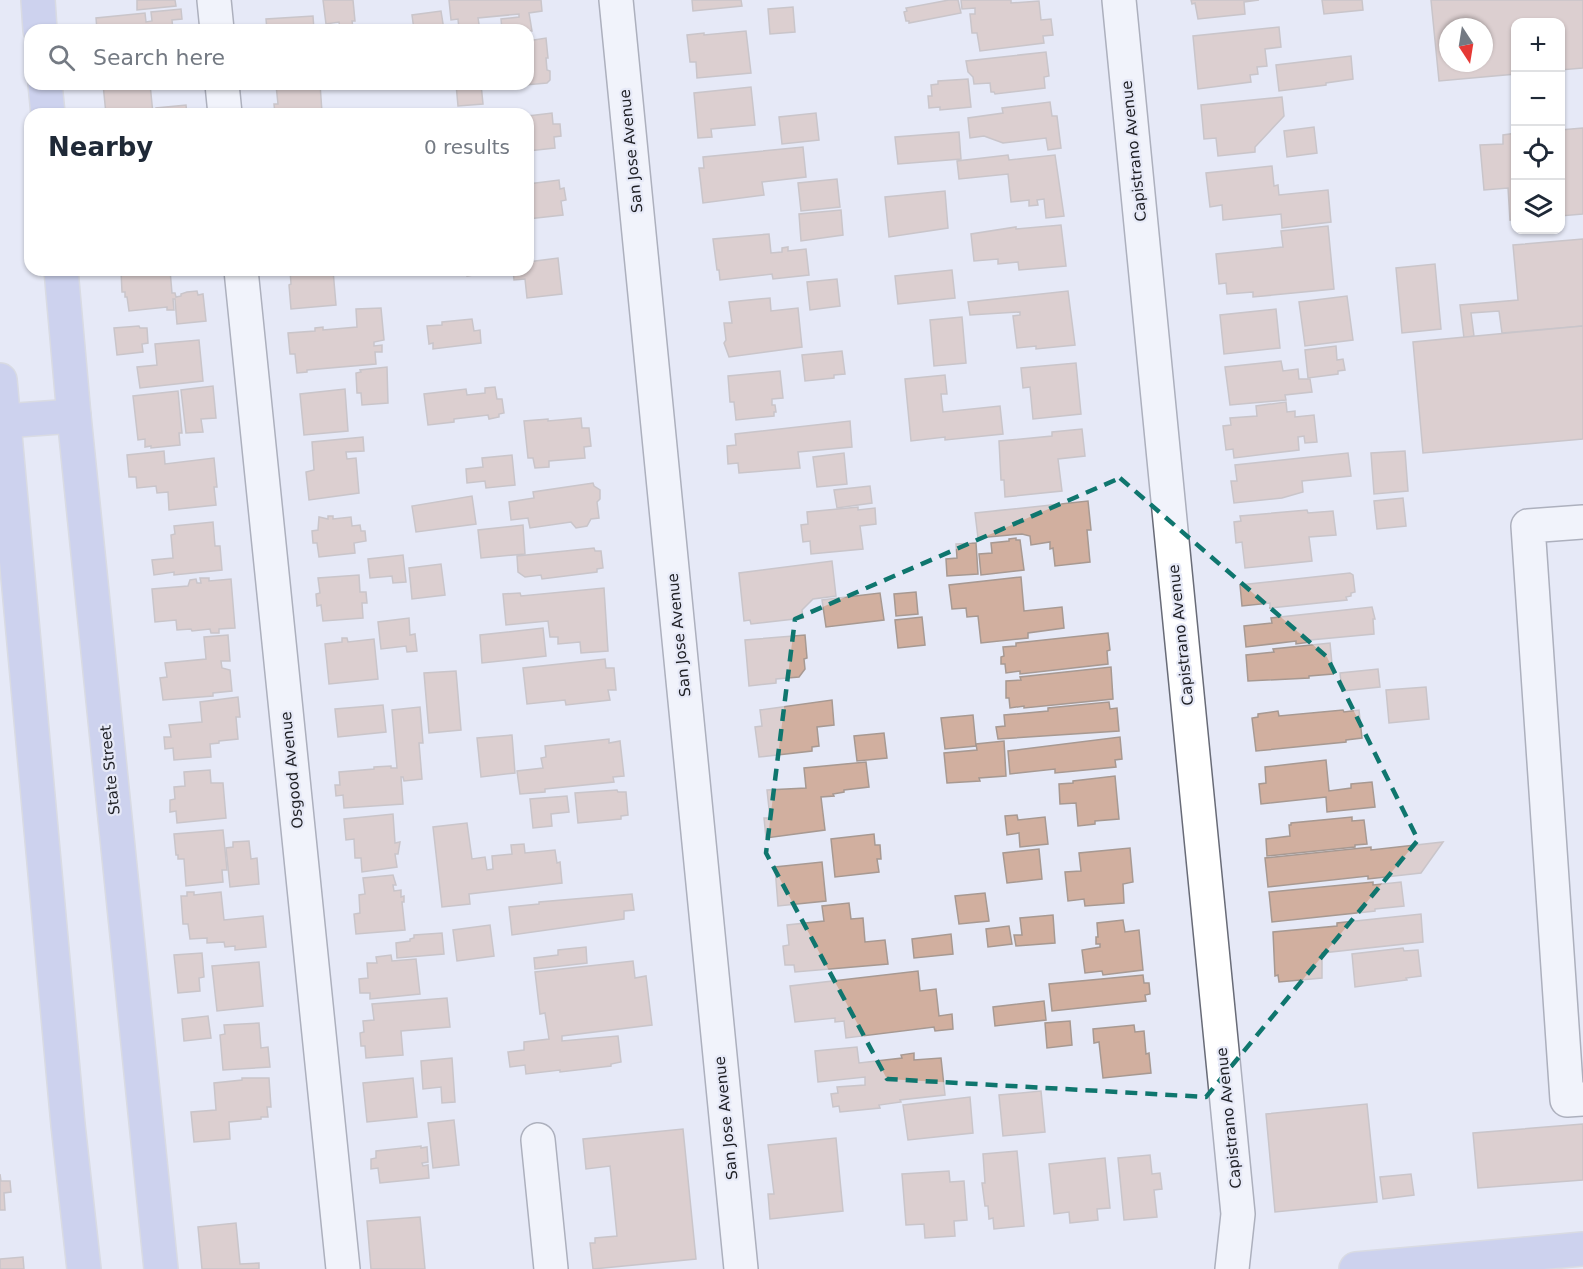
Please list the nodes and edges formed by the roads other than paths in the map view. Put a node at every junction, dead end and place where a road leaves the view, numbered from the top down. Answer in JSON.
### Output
{"nodes":[{"id":1,"x":38,"y":0,"type":"edge"},
{"id":2,"x":214,"y":0,"type":"edge"},
{"id":3,"x":616,"y":0,"type":"edge"},
{"id":4,"x":1119,"y":0,"type":"edge"},
{"id":5,"x":40,"y":24,"type":"edge"},
{"id":6,"x":216,"y":24,"type":"edge"},
{"id":7,"x":46,"y":90,"type":"edge"},
{"id":8,"x":223,"y":90,"type":"edge"},
{"id":9,"x":47,"y":108,"type":"edge"},
{"id":10,"x":224,"y":108,"type":"edge"},
{"id":11,"x":62,"y":276,"type":"edge"},
{"id":12,"x":242,"y":276,"type":"edge"},
{"id":13,"x":0,"y":380,"type":"edge"},
{"id":14,"x":74,"y":416,"type":"junction"},
{"id":15,"x":4,"y":421,"type":"junction"},
{"id":16,"x":1583,"y":522,"type":"edge"},
{"id":17,"x":1583,"y":1099,"type":"edge"},
{"id":18,"x":538,"y":1140,"type":"dead end"},
{"id":19,"x":1583,"y":1249,"type":"edge"},
{"id":20,"x":84,"y":1269,"type":"edge"},
{"id":21,"x":161,"y":1269,"type":"edge"},
{"id":22,"x":343,"y":1269,"type":"edge"},
{"id":23,"x":552,"y":1269,"type":"edge"},
{"id":24,"x":741,"y":1269,"type":"edge"},
{"id":25,"x":1232,"y":1269,"type":"edge"},
{"id":26,"x":1356,"y":1269,"type":"edge"}],
"edges":[{"from":1,"to":5,"type":"main road"},
{"from":2,"to":6,"type":"street"},
{"from":3,"to":24,"type":"street","name":"San Jose Avenue"},
{"from":4,"to":25,"type":"street","name":"Capistrano Avenue"},
{"from":7,"to":9,"type":"main road"},
{"from":8,"to":10,"type":"street"},
{"from":11,"to":14,"type":"main road","name":"State Street"},
{"from":12,"to":22,"type":"street","name":"Osgood Avenue"},
{"from":13,"to":15,"type":"main road"},
{"from":14,"to":15,"type":"main road"},
{"from":14,"to":21,"type":"main road","name":"State Street"},
{"from":15,"to":20,"type":"main road"},
{"from":16,"to":17,"type":"street"},
{"from":18,"to":23,"type":"street"},
{"from":19,"to":26,"type":"main road"}]}
